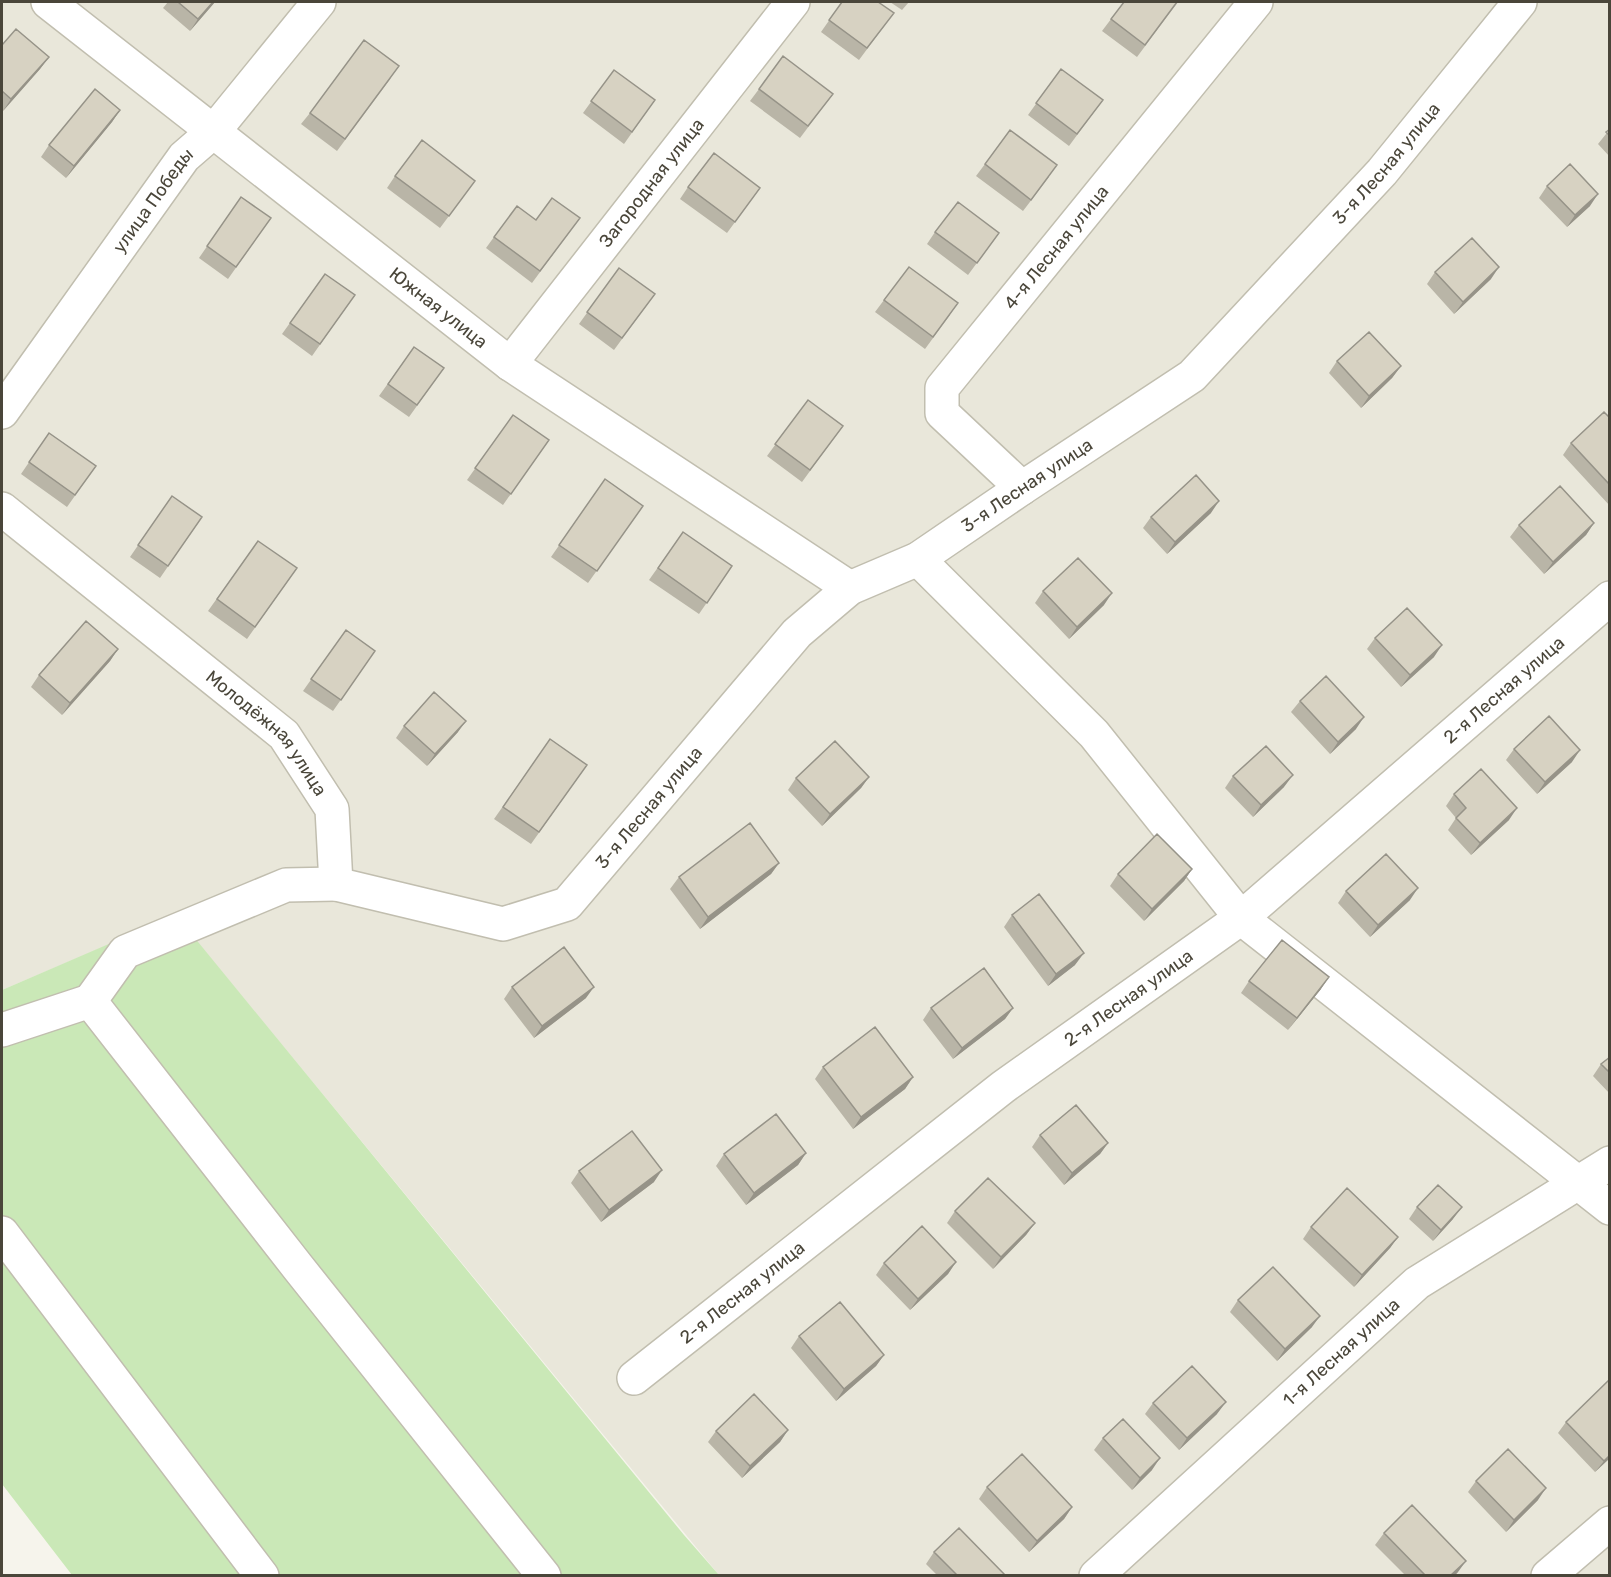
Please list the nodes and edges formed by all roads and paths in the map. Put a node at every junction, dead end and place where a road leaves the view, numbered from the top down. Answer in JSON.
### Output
{"nodes":[{"id":1,"x":48,"y":2,"type":"edge"},
{"id":2,"x":319,"y":2,"type":"edge"},
{"id":3,"x":793,"y":2,"type":"edge"},
{"id":4,"x":1256,"y":2,"type":"edge"},
{"id":5,"x":1520,"y":2,"type":"edge"},
{"id":6,"x":214,"y":131,"type":"junction"},
{"id":7,"x":510,"y":364,"type":"junction"},
{"id":8,"x":2,"y":412,"type":"edge"},
{"id":9,"x":1022,"y":488,"type":"junction"},
{"id":10,"x":2,"y":509,"type":"edge"},
{"id":11,"x":918,"y":559,"type":"junction"},
{"id":12,"x":850,"y":588,"type":"junction"},
{"id":13,"x":1610,"y":598,"type":"edge"},
{"id":14,"x":336,"y":884,"type":"junction"},
{"id":15,"x":1240,"y":918,"type":"junction"},
{"id":16,"x":90,"y":1001,"type":"junction"},
{"id":17,"x":2,"y":1030,"type":"edge"},
{"id":18,"x":1610,"y":1163,"type":"edge"},
{"id":19,"x":1578,"y":1183,"type":"junction"},
{"id":20,"x":1610,"y":1208,"type":"edge"},
{"id":21,"x":2,"y":1233,"type":"edge"},
{"id":22,"x":634,"y":1378,"type":"dead end"},
{"id":23,"x":1610,"y":1523,"type":"edge"},
{"id":24,"x":262,"y":1575,"type":"edge"},
{"id":25,"x":544,"y":1575,"type":"edge"},
{"id":26,"x":1096,"y":1575,"type":"edge"},
{"id":27,"x":1548,"y":1575,"type":"edge"}],
"edges":[{"from":1,"to":6,"type":"street","name":"Южная улица"},
{"from":2,"to":6,"type":"street","name":"улица Победы"},
{"from":3,"to":7,"type":"street","name":"Загородная улица"},
{"from":4,"to":9,"type":"street","name":"4-я Лесная улица"},
{"from":5,"to":9,"type":"street","name":"3-я Лесная улица"},
{"from":6,"to":7,"type":"street","name":"Южная улица"},
{"from":6,"to":8,"type":"street","name":"улица Победы"},
{"from":7,"to":12,"type":"street","name":"Южная улица"},
{"from":9,"to":11,"type":"street","name":"3-я Лесная улица"},
{"from":10,"to":14,"type":"street","name":"Молодёжная улица"},
{"from":11,"to":12,"type":"street","name":"3-я Лесная улица"},
{"from":11,"to":15,"type":"street"},
{"from":12,"to":14,"type":"street","name":"3-я Лесная улица"},
{"from":13,"to":15,"type":"street","name":"2-я Лесная улица"},
{"from":14,"to":16,"type":"street"},
{"from":15,"to":19,"type":"street"},
{"from":15,"to":22,"type":"street","name":"2-я Лесная улица"},
{"from":16,"to":17,"type":"street"},
{"from":16,"to":25,"type":"street"},
{"from":18,"to":19,"type":"street","name":"1-я Лесная улица"},
{"from":19,"to":20,"type":"street"},
{"from":19,"to":26,"type":"street","name":"1-я Лесная улица"},
{"from":21,"to":24,"type":"street"},
{"from":23,"to":27,"type":"street"}]}
